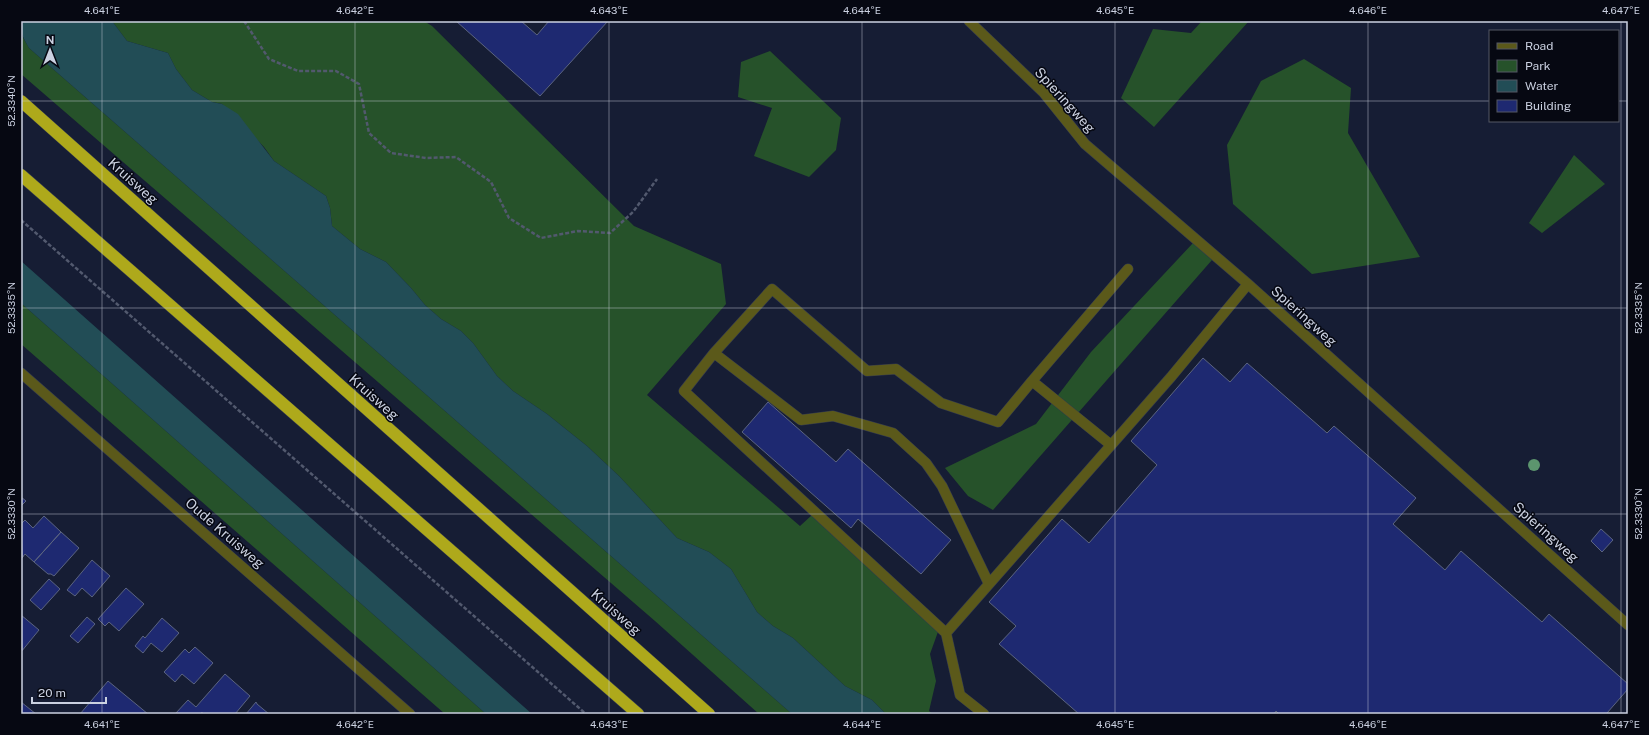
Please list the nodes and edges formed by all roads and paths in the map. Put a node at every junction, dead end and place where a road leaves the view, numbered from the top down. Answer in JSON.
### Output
{"nodes":[{"id":1,"x":244,"y":21,"type":"edge"},
{"id":2,"x":969,"y":21,"type":"edge"},
{"id":3,"x":21,"y":101,"type":"edge"},
{"id":4,"x":21,"y":175,"type":"edge"},
{"id":5,"x":657,"y":179,"type":"dead end"},
{"id":6,"x":21,"y":220,"type":"edge"},
{"id":7,"x":1128,"y":269,"type":"dead end"},
{"id":8,"x":1248,"y":284,"type":"junction"},
{"id":9,"x":714,"y":353,"type":"junction"},
{"id":10,"x":21,"y":373,"type":"edge"},
{"id":11,"x":1032,"y":381,"type":"junction"},
{"id":12,"x":1111,"y":445,"type":"junction"},
{"id":13,"x":989,"y":584,"type":"junction"},
{"id":14,"x":1628,"y":625,"type":"edge"},
{"id":15,"x":946,"y":634,"type":"junction"},
{"id":16,"x":410,"y":714,"type":"edge"},
{"id":17,"x":586,"y":714,"type":"edge"},
{"id":18,"x":638,"y":714,"type":"edge"},
{"id":19,"x":709,"y":714,"type":"edge"},
{"id":20,"x":984,"y":714,"type":"edge"}],
"edges":[{"from":1,"to":5,"type":"path"},
{"from":2,"to":8,"type":"street","name":"Spieringweg"},
{"from":3,"to":19,"type":"highway","name":"Kruisweg"},
{"from":4,"to":18,"type":"highway"},
{"from":6,"to":17,"type":"path"},
{"from":7,"to":11,"type":"street"},
{"from":8,"to":12,"type":"street"},
{"from":8,"to":14,"type":"street","name":"Spieringweg"},
{"from":9,"to":11,"type":"street"},
{"from":9,"to":13,"type":"street"},
{"from":9,"to":15,"type":"street"},
{"from":10,"to":16,"type":"street","name":"Oude Kruisweg"},
{"from":11,"to":12,"type":"street"},
{"from":12,"to":13,"type":"street"},
{"from":13,"to":15,"type":"street"},
{"from":15,"to":20,"type":"street"}]}
